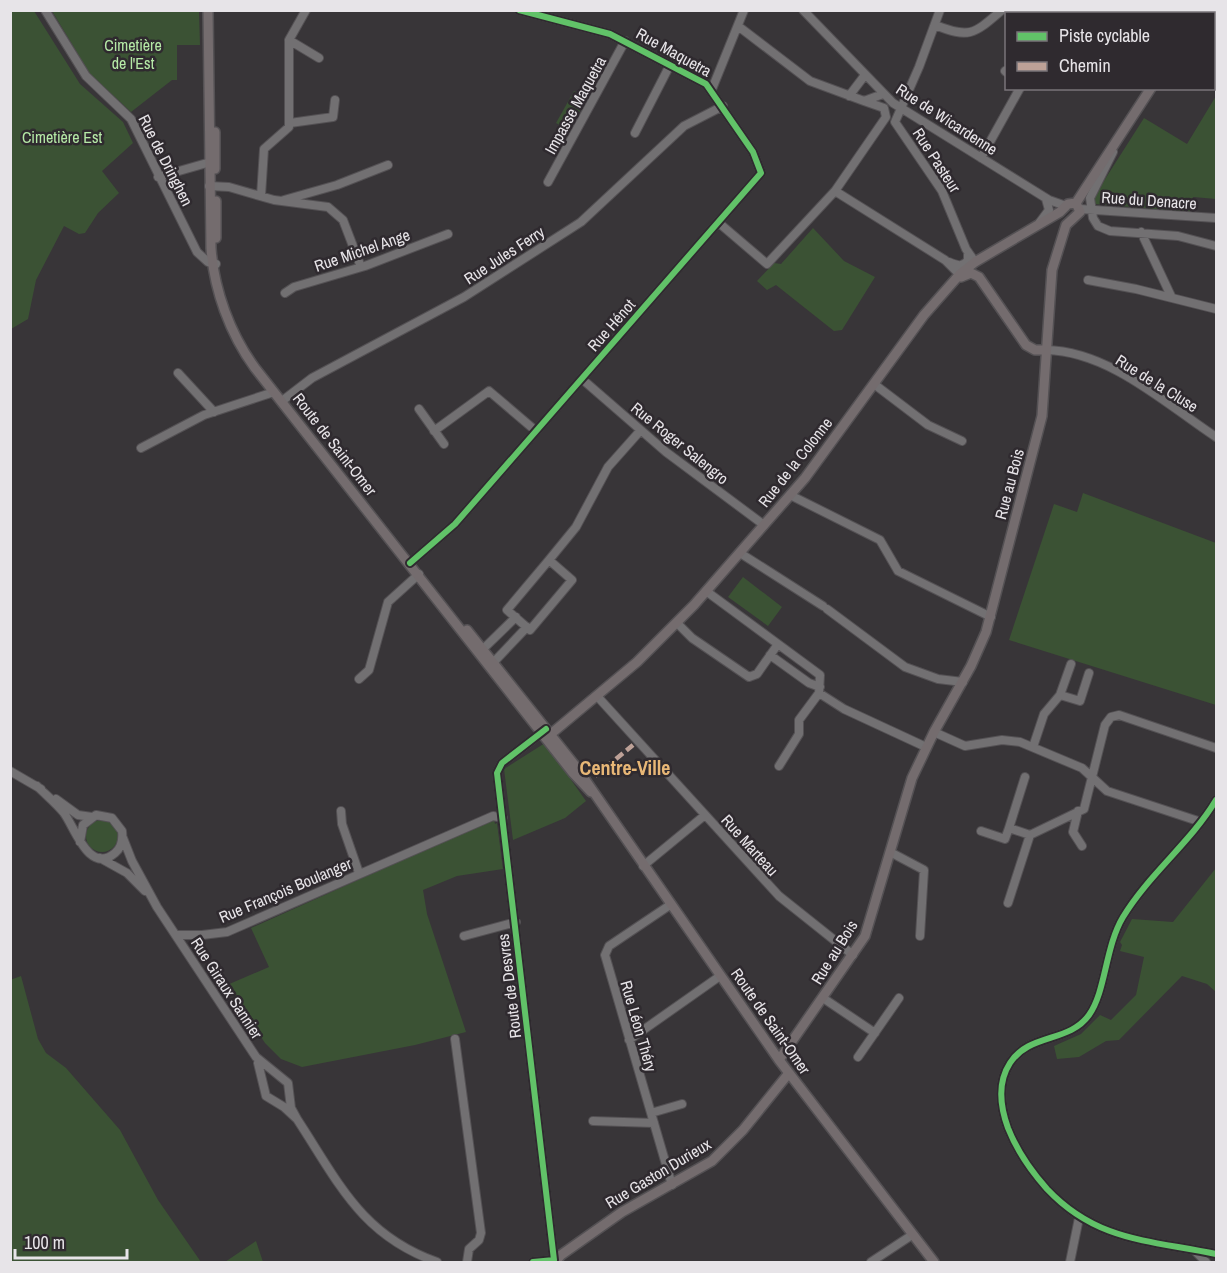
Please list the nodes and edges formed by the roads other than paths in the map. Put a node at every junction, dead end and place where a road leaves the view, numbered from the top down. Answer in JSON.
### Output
{"nodes":[{"id":1,"x":45,"y":10,"type":"edge"},
{"id":2,"x":208,"y":10,"type":"edge"},
{"id":3,"x":213,"y":10,"type":"edge"},
{"id":4,"x":306,"y":10,"type":"edge"},
{"id":5,"x":519,"y":10,"type":"edge"},
{"id":6,"x":744,"y":10,"type":"edge"},
{"id":7,"x":802,"y":10,"type":"edge"},
{"id":8,"x":940,"y":10,"type":"edge"},
{"id":9,"x":1002,"y":10,"type":"edge"},
{"id":10,"x":935,"y":25,"type":"junction"},
{"id":11,"x":738,"y":26,"type":"junction"},
{"id":12,"x":289,"y":40,"type":"junction"},
{"id":13,"x":625,"y":41,"type":"junction"},
{"id":14,"x":319,"y":58,"type":"dead end"},
{"id":15,"x":670,"y":65,"type":"junction"},
{"id":16,"x":866,"y":75,"type":"junction"},
{"id":17,"x":712,"y":89,"type":"junction"},
{"id":18,"x":1019,"y":90,"type":"edge"},
{"id":19,"x":1150,"y":90,"type":"edge"},
{"id":20,"x":883,"y":94,"type":"junction"},
{"id":21,"x":849,"y":96,"type":"junction"},
{"id":22,"x":335,"y":100,"type":"dead end"},
{"id":23,"x":864,"y":101,"type":"junction"},
{"id":24,"x":723,"y":106,"type":"junction"},
{"id":25,"x":900,"y":108,"type":"junction"},
{"id":26,"x":290,"y":123,"type":"junction"},
{"id":27,"x":635,"y":133,"type":"dead end"},
{"id":28,"x":1122,"y":134,"type":"junction"},
{"id":29,"x":981,"y":158,"type":"junction"},
{"id":30,"x":212,"y":162,"type":"junction"},
{"id":31,"x":388,"y":165,"type":"dead end"},
{"id":32,"x":158,"y":177,"type":"junction"},
{"id":33,"x":548,"y":182,"type":"dead end"},
{"id":34,"x":213,"y":186,"type":"junction"},
{"id":35,"x":835,"y":191,"type":"junction"},
{"id":36,"x":261,"y":196,"type":"junction"},
{"id":37,"x":1042,"y":196,"type":"junction"},
{"id":38,"x":280,"y":201,"type":"junction"},
{"id":39,"x":1078,"y":206,"type":"junction"},
{"id":40,"x":1065,"y":207,"type":"junction"},
{"id":41,"x":1091,"y":210,"type":"junction"},
{"id":42,"x":1074,"y":218,"type":"junction"},
{"id":43,"x":1216,"y":219,"type":"edge"},
{"id":44,"x":1040,"y":222,"type":"junction"},
{"id":45,"x":719,"y":223,"type":"junction"},
{"id":46,"x":1141,"y":232,"type":"junction"},
{"id":47,"x":448,"y":234,"type":"dead end"},
{"id":48,"x":1216,"y":246,"type":"edge"},
{"id":49,"x":968,"y":252,"type":"junction"},
{"id":50,"x":984,"y":257,"type":"junction"},
{"id":51,"x":945,"y":260,"type":"junction"},
{"id":52,"x":211,"y":262,"type":"junction"},
{"id":53,"x":975,"y":262,"type":"junction"},
{"id":54,"x":361,"y":267,"type":"junction"},
{"id":55,"x":959,"y":277,"type":"junction"},
{"id":56,"x":979,"y":277,"type":"junction"},
{"id":57,"x":1088,"y":280,"type":"dead end"},
{"id":58,"x":285,"y":293,"type":"dead end"},
{"id":59,"x":1171,"y":296,"type":"junction"},
{"id":60,"x":1216,"y":309,"type":"edge"},
{"id":61,"x":1046,"y":350,"type":"junction"},
{"id":62,"x":178,"y":373,"type":"dead end"},
{"id":63,"x":582,"y":379,"type":"junction"},
{"id":64,"x":874,"y":384,"type":"junction"},
{"id":65,"x":274,"y":392,"type":"junction"},
{"id":66,"x":282,"y":401,"type":"junction"},
{"id":67,"x":419,"y":409,"type":"dead end"},
{"id":68,"x":214,"y":412,"type":"junction"},
{"id":69,"x":434,"y":430,"type":"junction"},
{"id":70,"x":536,"y":431,"type":"junction"},
{"id":71,"x":640,"y":431,"type":"junction"},
{"id":72,"x":1216,"y":437,"type":"edge"},
{"id":73,"x":962,"y":441,"type":"dead end"},
{"id":74,"x":444,"y":444,"type":"dead end"},
{"id":75,"x":141,"y":448,"type":"dead end"},
{"id":76,"x":790,"y":495,"type":"junction"},
{"id":77,"x":764,"y":525,"type":"junction"},
{"id":78,"x":740,"y":553,"type":"junction"},
{"id":79,"x":549,"y":560,"type":"junction"},
{"id":80,"x":410,"y":563,"type":"junction"},
{"id":81,"x":419,"y":574,"type":"junction"},
{"id":82,"x":706,"y":591,"type":"junction"},
{"id":83,"x":516,"y":617,"type":"junction"},
{"id":84,"x":991,"y":617,"type":"junction"},
{"id":85,"x":677,"y":623,"type":"junction"},
{"id":86,"x":527,"y":627,"type":"junction"},
{"id":87,"x":778,"y":644,"type":"junction"},
{"id":88,"x":481,"y":651,"type":"junction"},
{"id":89,"x":770,"y":655,"type":"junction"},
{"id":90,"x":492,"y":664,"type":"junction"},
{"id":91,"x":1071,"y":664,"type":"dead end"},
{"id":92,"x":1089,"y":673,"type":"dead end"},
{"id":93,"x":359,"y":679,"type":"dead end"},
{"id":94,"x":963,"y":682,"type":"junction"},
{"id":95,"x":819,"y":690,"type":"junction"},
{"id":96,"x":1060,"y":695,"type":"junction"},
{"id":97,"x":597,"y":696,"type":"junction"},
{"id":98,"x":934,"y":732,"type":"junction"},
{"id":99,"x":546,"y":734,"type":"junction"},
{"id":100,"x":926,"y":747,"type":"junction"},
{"id":101,"x":1033,"y":747,"type":"junction"},
{"id":102,"x":1216,"y":748,"type":"edge"},
{"id":103,"x":779,"y":766,"type":"dead end"},
{"id":104,"x":10,"y":771,"type":"edge"},
{"id":105,"x":1025,"y":777,"type":"dead end"},
{"id":106,"x":1092,"y":777,"type":"junction"},
{"id":107,"x":37,"y":786,"type":"junction"},
{"id":108,"x":1216,"y":800,"type":"edge"},
{"id":109,"x":342,"y":811,"type":"dead end"},
{"id":110,"x":1078,"y":811,"type":"junction"},
{"id":111,"x":705,"y":815,"type":"junction"},
{"id":112,"x":92,"y":817,"type":"junction"},
{"id":113,"x":503,"y":818,"type":"junction"},
{"id":114,"x":1201,"y":822,"type":"junction"},
{"id":115,"x":1009,"y":828,"type":"junction"},
{"id":116,"x":981,"y":831,"type":"dead end"},
{"id":117,"x":1030,"y":835,"type":"junction"},
{"id":118,"x":123,"y":838,"type":"junction"},
{"id":119,"x":80,"y":842,"type":"junction"},
{"id":120,"x":1082,"y":846,"type":"dead end"},
{"id":121,"x":890,"y":852,"type":"junction"},
{"id":122,"x":98,"y":858,"type":"junction"},
{"id":123,"x":643,"y":866,"type":"junction"},
{"id":124,"x":359,"y":873,"type":"junction"},
{"id":125,"x":1008,"y":903,"type":"dead end"},
{"id":126,"x":670,"y":904,"type":"junction"},
{"id":127,"x":157,"y":907,"type":"junction"},
{"id":128,"x":516,"y":922,"type":"junction"},
{"id":129,"x":176,"y":935,"type":"junction"},
{"id":130,"x":464,"y":936,"type":"dead end"},
{"id":131,"x":920,"y":936,"type":"dead end"},
{"id":132,"x":852,"y":955,"type":"junction"},
{"id":133,"x":720,"y":976,"type":"junction"},
{"id":134,"x":823,"y":998,"type":"junction"},
{"id":135,"x":898,"y":998,"type":"dead end"},
{"id":136,"x":875,"y":1033,"type":"junction"},
{"id":137,"x":455,"y":1039,"type":"dead end"},
{"id":138,"x":629,"y":1040,"type":"junction"},
{"id":139,"x":256,"y":1057,"type":"junction"},
{"id":140,"x":858,"y":1057,"type":"dead end"},
{"id":141,"x":779,"y":1060,"type":"junction"},
{"id":142,"x":789,"y":1073,"type":"junction"},
{"id":143,"x":278,"y":1076,"type":"junction"},
{"id":144,"x":264,"y":1085,"type":"junction"},
{"id":145,"x":289,"y":1091,"type":"junction"},
{"id":146,"x":276,"y":1101,"type":"junction"},
{"id":147,"x":682,"y":1104,"type":"dead end"},
{"id":148,"x":651,"y":1113,"type":"junction"},
{"id":149,"x":297,"y":1119,"type":"junction"},
{"id":150,"x":593,"y":1121,"type":"dead end"},
{"id":151,"x":654,"y":1123,"type":"junction"},
{"id":152,"x":672,"y":1185,"type":"junction"},
{"id":153,"x":1079,"y":1218,"type":"junction"},
{"id":154,"x":912,"y":1235,"type":"junction"},
{"id":155,"x":1212,"y":1259,"type":"edge"},
{"id":156,"x":554,"y":1261,"type":"edge"},
{"id":157,"x":437,"y":1263,"type":"edge"},
{"id":158,"x":467,"y":1263,"type":"edge"},
{"id":159,"x":533,"y":1263,"type":"edge"},
{"id":160,"x":871,"y":1263,"type":"edge"},
{"id":161,"x":934,"y":1263,"type":"edge"},
{"id":162,"x":1070,"y":1263,"type":"edge"}],
"edges":[{"from":1,"to":32,"type":"street","name":"Rue de Dringhen"},
{"from":2,"to":30,"type":"main road"},
{"from":3,"to":30,"type":"main road","name":"Route de Saint-Omer"},
{"from":4,"to":12,"type":"street"},
{"from":5,"to":13,"type":"street","name":"Rue Maquetra"},
{"from":6,"to":11,"type":"street"},
{"from":7,"to":16,"type":"street","name":"Rue de Wicardenne"},
{"from":8,"to":10,"type":"street"},
{"from":9,"to":10,"type":"street"},
{"from":10,"to":25,"type":"street"},
{"from":11,"to":17,"type":"street"},
{"from":11,"to":21,"type":"street"},
{"from":12,"to":14,"type":"street"},
{"from":12,"to":26,"type":"street"},
{"from":13,"to":15,"type":"street","name":"Rue Maquetra"},
{"from":13,"to":33,"type":"street","name":"Impasse Maquetra"},
{"from":15,"to":17,"type":"street","name":"Rue Maquetra"},
{"from":15,"to":27,"type":"street"},
{"from":16,"to":20,"type":"street","name":"Rue de Wicardenne"},
{"from":16,"to":21,"type":"street"},
{"from":17,"to":24,"type":"street","name":"Rue Hénot"},
{"from":18,"to":29,"type":"street"},
{"from":19,"to":28,"type":"main road","name":"Rue au Bois"},
{"from":20,"to":23,"type":"street"},
{"from":20,"to":25,"type":"street","name":"Rue de Wicardenne"},
{"from":21,"to":23,"type":"street"},
{"from":22,"to":26,"type":"street"},
{"from":23,"to":35,"type":"street"},
{"from":24,"to":45,"type":"street","name":"Rue Hénot"},
{"from":24,"to":66,"type":"street","name":"Rue Jules Ferry"},
{"from":25,"to":29,"type":"street","name":"Rue de Wicardenne"},
{"from":25,"to":49,"type":"street","name":"Rue Pasteur"},
{"from":26,"to":36,"type":"street"},
{"from":28,"to":39,"type":"main road","name":"Rue au Bois"},
{"from":28,"to":41,"type":"street"},
{"from":29,"to":37,"type":"street","name":"Rue de Wicardenne"},
{"from":30,"to":32,"type":"street"},
{"from":30,"to":34,"type":"main road","name":"Route de Saint-Omer"},
{"from":31,"to":38,"type":"street"},
{"from":32,"to":52,"type":"street","name":"Rue de Dringhen"},
{"from":34,"to":36,"type":"street"},
{"from":34,"to":52,"type":"main road","name":"Route de Saint-Omer"},
{"from":35,"to":45,"type":"street"},
{"from":35,"to":51,"type":"street"},
{"from":36,"to":38,"type":"street"},
{"from":37,"to":40,"type":"street","name":"Rue de Wicardenne"},
{"from":37,"to":44,"type":"street"},
{"from":38,"to":54,"type":"street"},
{"from":39,"to":40,"type":"main road","name":"Rue de la Colonne"},
{"from":39,"to":41,"type":"street","name":"Rue du Denacre"},
{"from":39,"to":42,"type":"main road","name":"Rue au Bois"},
{"from":40,"to":42,"type":"main road"},
{"from":40,"to":44,"type":"main road","name":"Rue de la Colonne"},
{"from":41,"to":43,"type":"street","name":"Rue du Denacre"},
{"from":41,"to":46,"type":"street"},
{"from":42,"to":61,"type":"main road","name":"Rue au Bois"},
{"from":44,"to":50,"type":"main road","name":"Rue de la Colonne"},
{"from":45,"to":63,"type":"street","name":"Rue Hénot"},
{"from":46,"to":48,"type":"street"},
{"from":46,"to":59,"type":"street"},
{"from":47,"to":54,"type":"street","name":"Rue Michel Ange"},
{"from":49,"to":51,"type":"street"},
{"from":49,"to":53,"type":"street","name":"Rue Pasteur"},
{"from":50,"to":53,"type":"main road","name":"Rue de la Colonne"},
{"from":50,"to":56,"type":"street"},
{"from":51,"to":55,"type":"street"},
{"from":52,"to":65,"type":"main road","name":"Route de Saint-Omer"},
{"from":53,"to":55,"type":"main road","name":"Rue de la Colonne"},
{"from":54,"to":58,"type":"street","name":"Rue Michel Ange"},
{"from":55,"to":56,"type":"main road"},
{"from":55,"to":64,"type":"main road","name":"Rue de la Colonne"},
{"from":56,"to":61,"type":"main road"},
{"from":57,"to":59,"type":"street"},
{"from":59,"to":60,"type":"street"},
{"from":61,"to":72,"type":"street","name":"Rue de la Cluse"},
{"from":61,"to":84,"type":"main road","name":"Rue au Bois"},
{"from":62,"to":68,"type":"street"},
{"from":63,"to":70,"type":"street","name":"Rue Hénot"},
{"from":63,"to":71,"type":"street","name":"Rue Roger Salengro"},
{"from":64,"to":73,"type":"street"},
{"from":64,"to":76,"type":"main road","name":"Rue de la Colonne"},
{"from":65,"to":66,"type":"main road","name":"Route de Saint-Omer"},
{"from":65,"to":68,"type":"street"},
{"from":66,"to":80,"type":"main road","name":"Route de Saint-Omer"},
{"from":67,"to":69,"type":"street"},
{"from":68,"to":75,"type":"street"},
{"from":69,"to":70,"type":"street"},
{"from":69,"to":74,"type":"street"},
{"from":70,"to":80,"type":"street","name":"Rue Hénot"},
{"from":71,"to":77,"type":"street","name":"Rue Roger Salengro"},
{"from":71,"to":79,"type":"street"},
{"from":76,"to":77,"type":"main road","name":"Rue de la Colonne"},
{"from":76,"to":84,"type":"street"},
{"from":77,"to":78,"type":"main road","name":"Rue de la Colonne"},
{"from":78,"to":82,"type":"main road","name":"Rue de la Colonne"},
{"from":78,"to":94,"type":"street"},
{"from":79,"to":83,"type":"street"},
{"from":79,"to":86,"type":"street"},
{"from":80,"to":81,"type":"main road","name":"Route de Saint-Omer"},
{"from":81,"to":88,"type":"main road","name":"Route de Saint-Omer"},
{"from":81,"to":93,"type":"street"},
{"from":82,"to":85,"type":"main road","name":"Rue de la Colonne"},
{"from":82,"to":87,"type":"street"},
{"from":83,"to":86,"type":"street"},
{"from":83,"to":88,"type":"street"},
{"from":84,"to":94,"type":"main road","name":"Rue au Bois"},
{"from":85,"to":89,"type":"street"},
{"from":85,"to":97,"type":"main road","name":"Rue de la Colonne"},
{"from":86,"to":90,"type":"street"},
{"from":87,"to":89,"type":"street"},
{"from":87,"to":95,"type":"street"},
{"from":88,"to":90,"type":"main road","name":"Route de Saint-Omer"},
{"from":89,"to":95,"type":"street"},
{"from":90,"to":99,"type":"main road","name":"Route de Saint-Omer"},
{"from":91,"to":96,"type":"street"},
{"from":92,"to":96,"type":"street"},
{"from":94,"to":98,"type":"main road","name":"Rue au Bois"},
{"from":95,"to":100,"type":"street"},
{"from":95,"to":103,"type":"street"},
{"from":96,"to":101,"type":"street"},
{"from":97,"to":99,"type":"main road","name":"Rue de la Colonne"},
{"from":97,"to":111,"type":"street","name":"Rue Marteau"},
{"from":98,"to":100,"type":"main road","name":"Rue au Bois"},
{"from":98,"to":101,"type":"street"},
{"from":99,"to":113,"type":"street","name":"Route de Desvres"},
{"from":99,"to":123,"type":"main road","name":"Route de Saint-Omer"},
{"from":100,"to":121,"type":"main road","name":"Rue au Bois"},
{"from":101,"to":106,"type":"street"},
{"from":102,"to":106,"type":"street"},
{"from":104,"to":107,"type":"street"},
{"from":105,"to":115,"type":"street"},
{"from":106,"to":110,"type":"street"},
{"from":106,"to":114,"type":"street"},
{"from":107,"to":112,"type":"street"},
{"from":107,"to":119,"type":"street"},
{"from":108,"to":114,"type":"street"},
{"from":109,"to":124,"type":"street"},
{"from":110,"to":117,"type":"street"},
{"from":110,"to":120,"type":"street"},
{"from":111,"to":123,"type":"street"},
{"from":111,"to":132,"type":"street","name":"Rue Marteau"},
{"from":112,"to":118,"type":"street"},
{"from":112,"to":119,"type":"street"},
{"from":113,"to":124,"type":"street","name":"Rue François Boulanger"},
{"from":113,"to":128,"type":"street","name":"Route de Desvres"},
{"from":114,"to":153,"type":"street"},
{"from":115,"to":116,"type":"street"},
{"from":115,"to":117,"type":"street"},
{"from":117,"to":125,"type":"street"},
{"from":118,"to":122,"type":"street"},
{"from":118,"to":127,"type":"street"},
{"from":119,"to":122,"type":"street"},
{"from":121,"to":131,"type":"street"},
{"from":121,"to":132,"type":"main road","name":"Rue au Bois"},
{"from":122,"to":127,"type":"street"},
{"from":123,"to":126,"type":"main road","name":"Route de Saint-Omer"},
{"from":124,"to":129,"type":"street","name":"Rue François Boulanger"},
{"from":126,"to":133,"type":"main road","name":"Route de Saint-Omer"},
{"from":126,"to":138,"type":"street","name":"Rue Léon Théry"},
{"from":127,"to":129,"type":"street"},
{"from":128,"to":130,"type":"street"},
{"from":128,"to":156,"type":"street","name":"Route de Desvres"},
{"from":129,"to":139,"type":"street","name":"Rue Giraux Sannier"},
{"from":132,"to":134,"type":"main road","name":"Rue au Bois"},
{"from":133,"to":138,"type":"street"},
{"from":133,"to":141,"type":"main road","name":"Route de Saint-Omer"},
{"from":134,"to":136,"type":"street"},
{"from":134,"to":141,"type":"main road","name":"Rue au Bois"},
{"from":135,"to":136,"type":"street"},
{"from":136,"to":140,"type":"street"},
{"from":137,"to":158,"type":"street"},
{"from":138,"to":148,"type":"street","name":"Rue Léon Théry"},
{"from":139,"to":143,"type":"street","name":"Rue Giraux Sannier"},
{"from":139,"to":144,"type":"street","name":"Rue Giraux Sannier"},
{"from":141,"to":142,"type":"main road","name":"Route de Saint-Omer"},
{"from":142,"to":152,"type":"main road","name":"Rue Gaston Durieux"},
{"from":142,"to":154,"type":"main road","name":"Route de Saint-Omer"},
{"from":143,"to":144,"type":"street"},
{"from":143,"to":145,"type":"street"},
{"from":144,"to":146,"type":"street"},
{"from":145,"to":146,"type":"street"},
{"from":145,"to":149,"type":"street"},
{"from":146,"to":149,"type":"street"},
{"from":147,"to":148,"type":"street"},
{"from":148,"to":151,"type":"street","name":"Rue Léon Théry"},
{"from":149,"to":157,"type":"street"},
{"from":150,"to":151,"type":"street"},
{"from":151,"to":152,"type":"street","name":"Rue Léon Théry"},
{"from":152,"to":156,"type":"main road","name":"Rue Gaston Durieux"},
{"from":153,"to":155,"type":"street"},
{"from":153,"to":162,"type":"street"},
{"from":154,"to":160,"type":"street"},
{"from":154,"to":161,"type":"main road","name":"Route de Saint-Omer"},
{"from":156,"to":159,"type":"street"}]}
